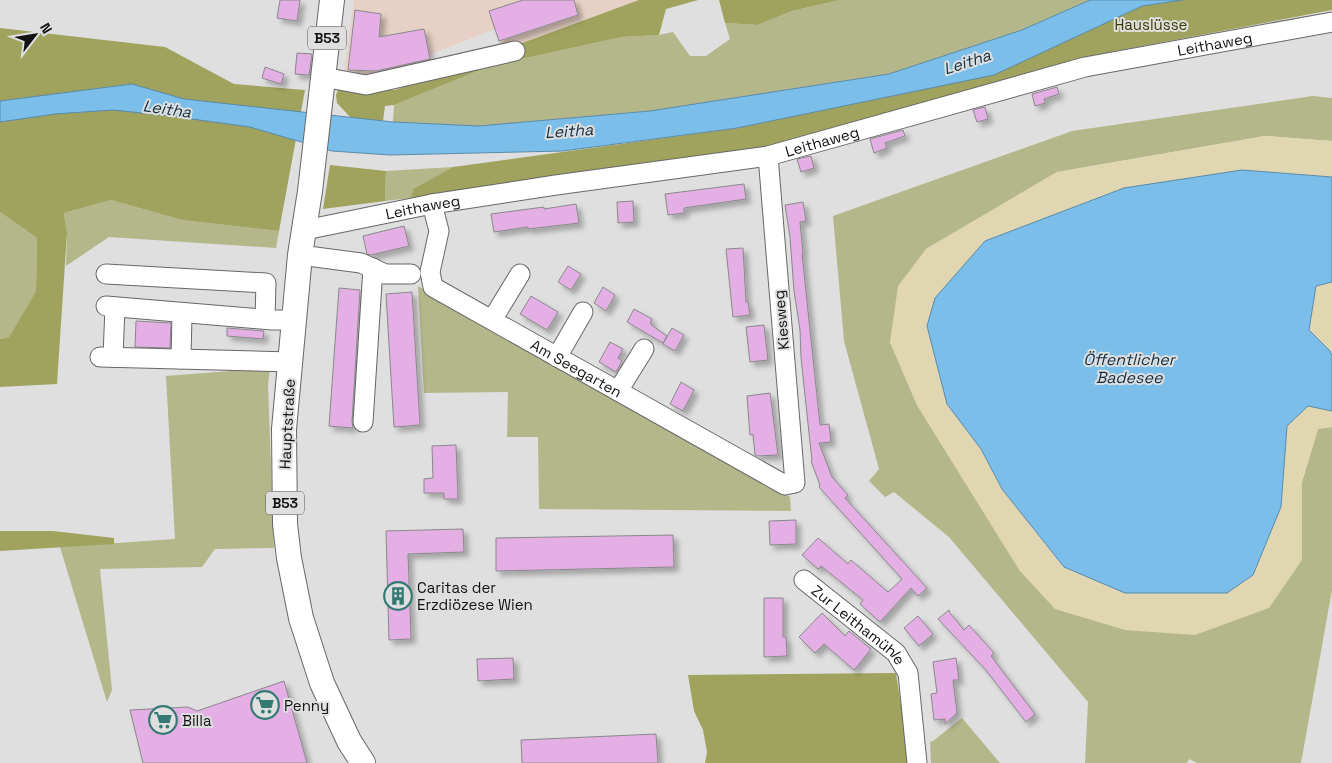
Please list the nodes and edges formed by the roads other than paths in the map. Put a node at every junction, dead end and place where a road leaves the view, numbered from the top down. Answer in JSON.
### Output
{"nodes":[{"id":1,"x":332,"y":0,"type":"edge"},
{"id":2,"x":1332,"y":22,"type":"edge"},
{"id":3,"x":514,"y":51,"type":"dead end"},
{"id":4,"x":323,"y":81,"type":"junction"},
{"id":5,"x":768,"y":156,"type":"junction"},
{"id":6,"x":432,"y":204,"type":"junction"},
{"id":7,"x":305,"y":230,"type":"junction"},
{"id":8,"x":300,"y":255,"type":"junction"},
{"id":9,"x":373,"y":268,"type":"junction"},
{"id":10,"x":106,"y":274,"type":"dead end"},
{"id":11,"x":411,"y":274,"type":"dead end"},
{"id":12,"x":520,"y":274,"type":"dead end"},
{"id":13,"x":583,"y":312,"type":"dead end"},
{"id":14,"x":182,"y":314,"type":"junction"},
{"id":15,"x":265,"y":318,"type":"junction"},
{"id":16,"x":294,"y":320,"type":"junction"},
{"id":17,"x":492,"y":320,"type":"junction"},
{"id":18,"x":644,"y":349,"type":"dead end"},
{"id":19,"x":556,"y":357,"type":"junction"},
{"id":20,"x":181,"y":359,"type":"junction"},
{"id":21,"x":291,"y":362,"type":"junction"},
{"id":22,"x":618,"y":392,"type":"junction"},
{"id":23,"x":363,"y":422,"type":"dead end"},
{"id":24,"x":795,"y":483,"type":"joint"},
{"id":25,"x":804,"y":580,"type":"dead end"},
{"id":26,"x":363,"y":763,"type":"edge"},
{"id":27,"x":917,"y":763,"type":"edge"}],
"edges":[{"from":1,"to":4,"type":"main road","number":"B53"},
{"from":2,"to":5,"type":"street","name":"Leithaweg"},
{"from":3,"to":4,"type":"street"},
{"from":4,"to":7,"type":"main road","name":"Hauptstraße","number":"B53"},
{"from":5,"to":6,"type":"street","name":"Leithaweg"},
{"from":5,"to":24,"type":"street","name":"Kiesweg"},
{"from":6,"to":7,"type":"street","name":"Leithaweg"},
{"from":6,"to":17,"type":"street","name":"Am Seegarten"},
{"from":7,"to":8,"type":"main road","name":"Hauptstraße","number":"B53"},
{"from":8,"to":9,"type":"street"},
{"from":8,"to":16,"type":"main road","name":"Hauptstraße","number":"B53"},
{"from":9,"to":11,"type":"street"},
{"from":9,"to":23,"type":"street"},
{"from":10,"to":15,"type":"street"},
{"from":12,"to":17,"type":"street"},
{"from":13,"to":19,"type":"street"},
{"from":14,"to":15,"type":"street"},
{"from":14,"to":20,"type":"street"},
{"from":14,"to":20,"type":"street"},
{"from":15,"to":16,"type":"street"},
{"from":16,"to":21,"type":"main road","name":"Hauptstraße","number":"B53"},
{"from":17,"to":19,"type":"street","name":"Am Seegarten"},
{"from":18,"to":22,"type":"street"},
{"from":19,"to":22,"type":"street","name":"Am Seegarten"},
{"from":20,"to":21,"type":"street"},
{"from":21,"to":26,"type":"main road","name":"Hauptstraße","number":"B53"},
{"from":22,"to":24,"type":"street","name":"Am Seegarten"},
{"from":25,"to":27,"type":"street","name":"Zur Leithamühle"}]}
